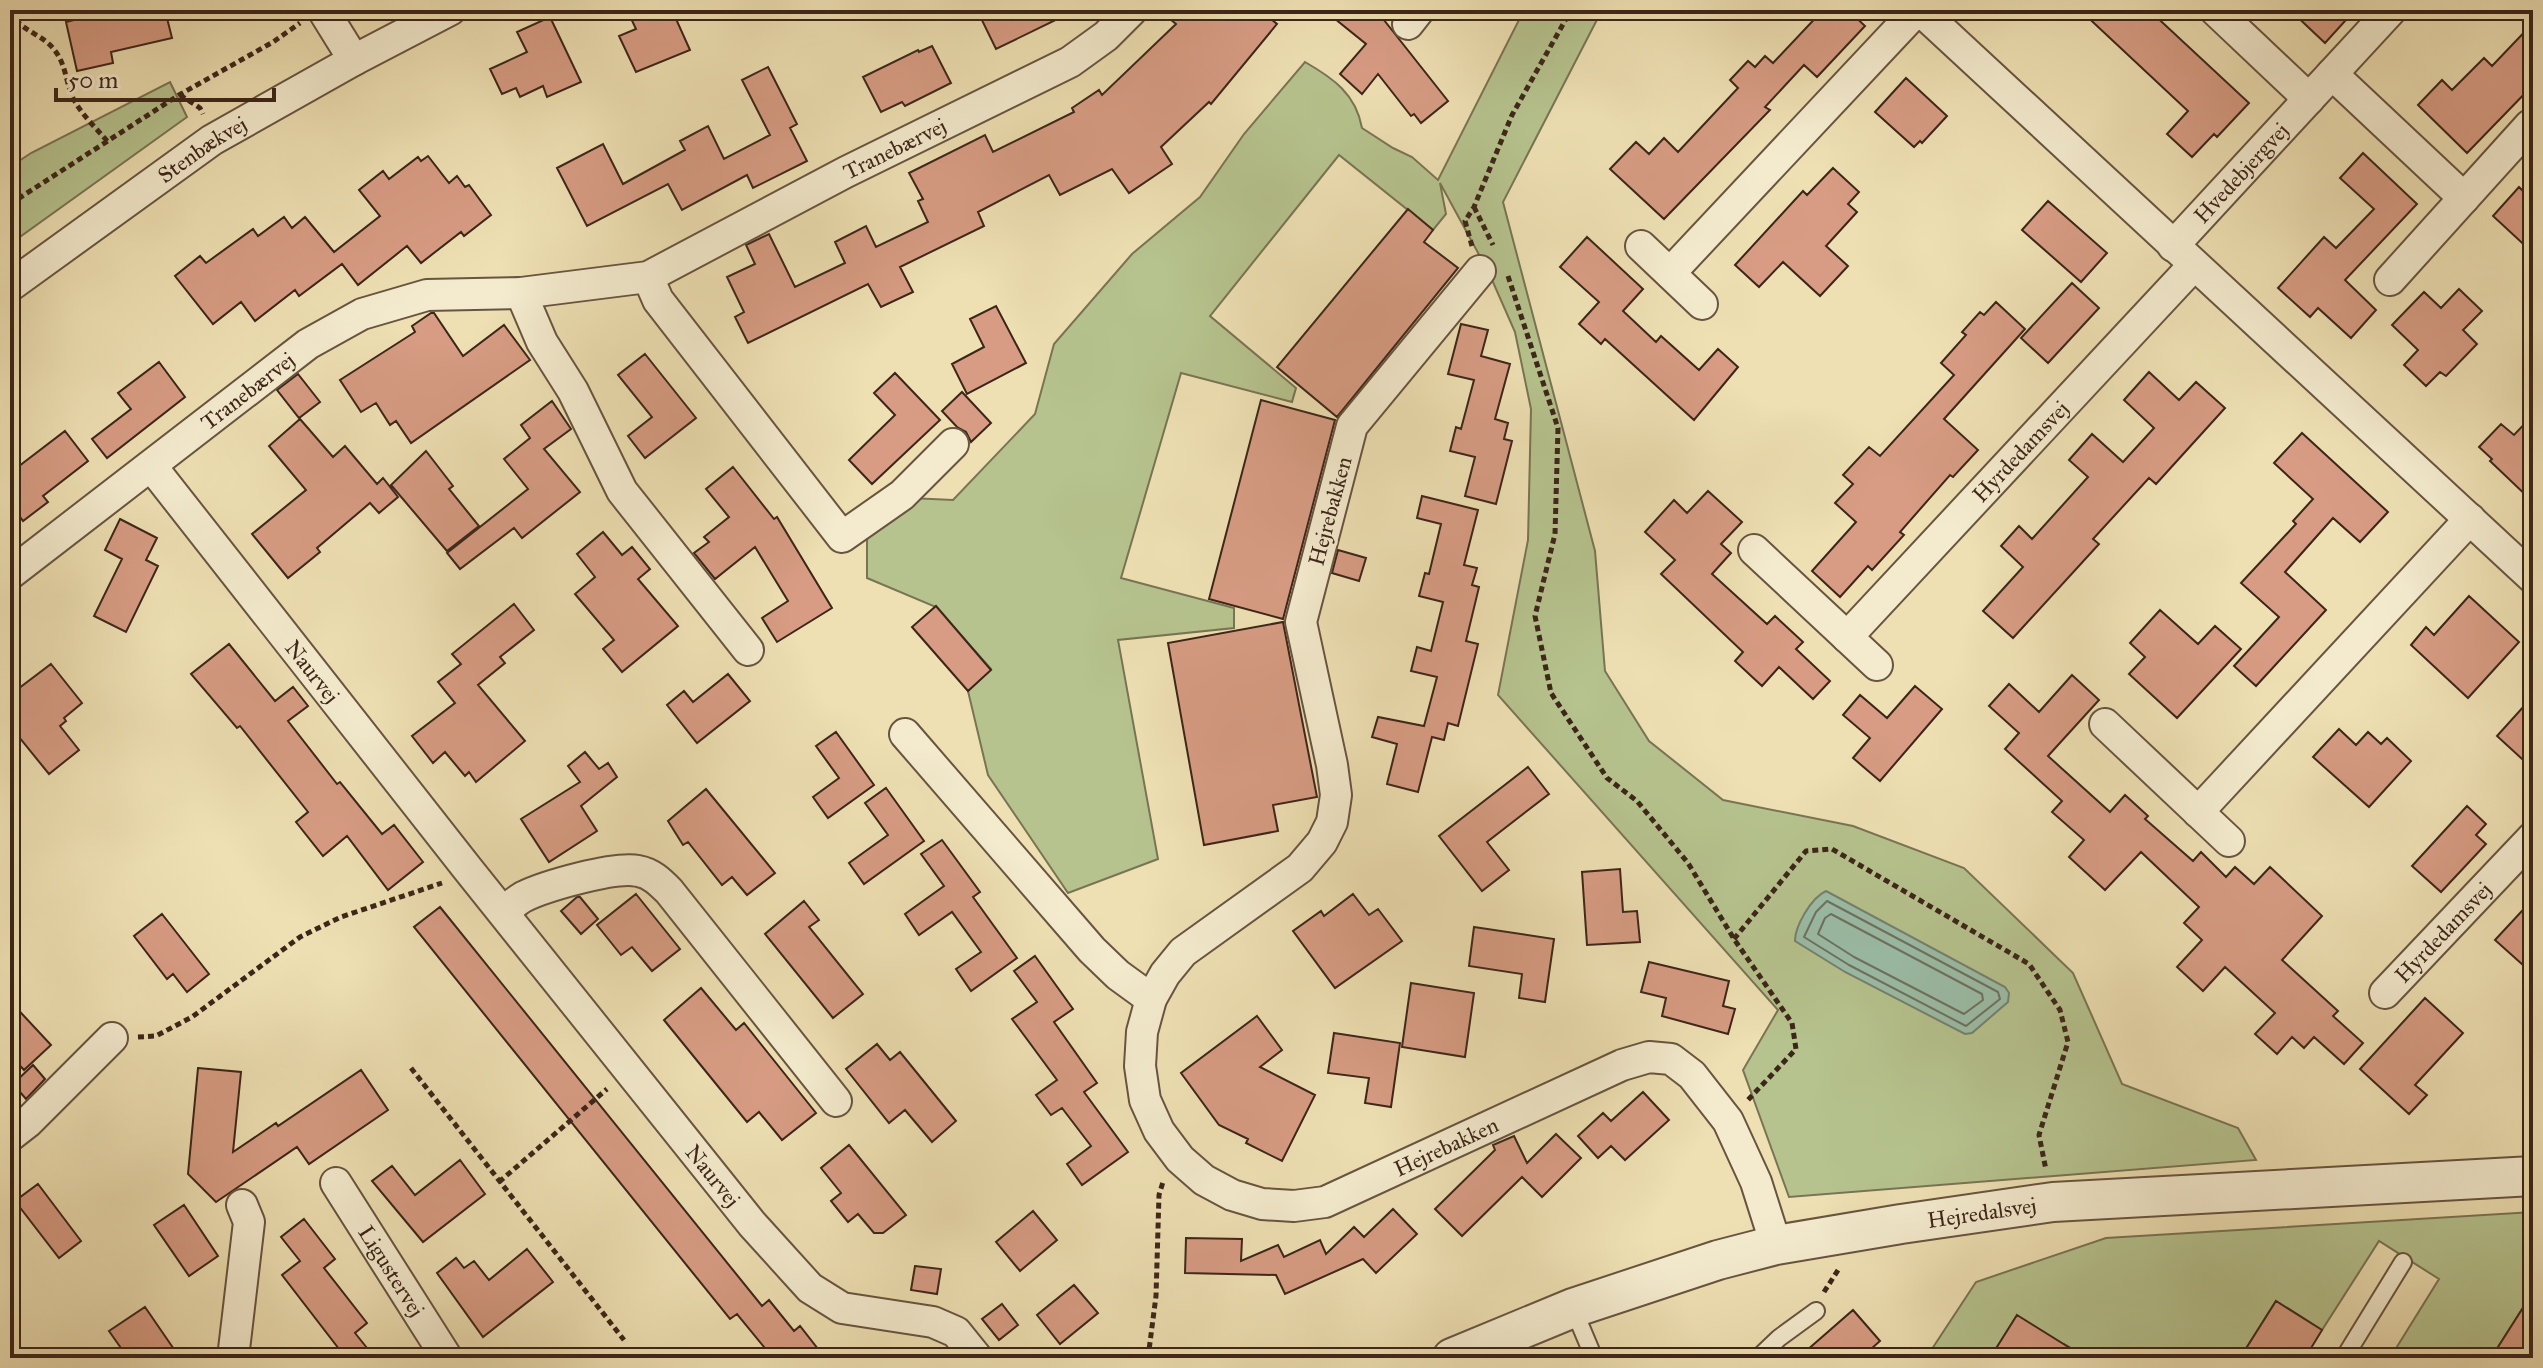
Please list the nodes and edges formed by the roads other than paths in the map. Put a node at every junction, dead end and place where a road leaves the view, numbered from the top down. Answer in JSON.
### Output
{"nodes":[{"id":1,"x":450,"y":10,"type":"edge"},
{"id":2,"x":1132,"y":10,"type":"edge"},
{"id":3,"x":1918,"y":10,"type":"edge"},
{"id":4,"x":2215,"y":10,"type":"edge"},
{"id":5,"x":2391,"y":10,"type":"edge"},
{"id":6,"x":317,"y":13,"type":"edge"},
{"id":7,"x":354,"y":60,"type":"junction"},
{"id":8,"x":2332,"y":74,"type":"junction"},
{"id":9,"x":2309,"y":99,"type":"junction"},
{"id":10,"x":2530,"y":125,"type":"dead end"},
{"id":11,"x":2464,"y":198,"type":"junction"},
{"id":12,"x":1641,"y":246,"type":"dead end"},
{"id":13,"x":2183,"y":256,"type":"junction"},
{"id":14,"x":1492,"y":262,"type":"road end"},
{"id":15,"x":1670,"y":273,"type":"junction"},
{"id":16,"x":648,"y":277,"type":"junction"},
{"id":17,"x":2390,"y":280,"type":"dead end"},
{"id":18,"x":10,"y":286,"type":"edge"},
{"id":19,"x":521,"y":293,"type":"junction"},
{"id":20,"x":1702,"y":304,"type":"dead end"},
{"id":21,"x":953,"y":444,"type":"dead end"},
{"id":22,"x":152,"y":467,"type":"junction"},
{"id":23,"x":2470,"y":519,"type":"junction"},
{"id":24,"x":1754,"y":550,"type":"dead end"},
{"id":25,"x":10,"y":574,"type":"edge"},
{"id":26,"x":2533,"y":578,"type":"edge"},
{"id":27,"x":1847,"y":637,"type":"junction"},
{"id":28,"x":748,"y":650,"type":"dead end"},
{"id":29,"x":1877,"y":665,"type":"dead end"},
{"id":30,"x":2105,"y":724,"type":"dead end"},
{"id":31,"x":905,"y":734,"type":"dead end"},
{"id":32,"x":2198,"y":812,"type":"junction"},
{"id":33,"x":2533,"y":837,"type":"edge"},
{"id":34,"x":2229,"y":841,"type":"dead end"},
{"id":35,"x":503,"y":912,"type":"junction"},
{"id":36,"x":2385,"y":993,"type":"dead end"},
{"id":37,"x":1151,"y":999,"type":"junction"},
{"id":38,"x":112,"y":1038,"type":"road end"},
{"id":39,"x":836,"y":1101,"type":"dead end"},
{"id":40,"x":16,"y":1120,"type":"edge"},
{"id":41,"x":2533,"y":1176,"type":"edge"},
{"id":42,"x":336,"y":1183,"type":"dead end"},
{"id":43,"x":242,"y":1205,"type":"dead end"},
{"id":44,"x":1776,"y":1245,"type":"junction"},
{"id":45,"x":2403,"y":1262,"type":"dead end"},
{"id":46,"x":1573,"y":1308,"type":"junction"},
{"id":47,"x":1816,"y":1311,"type":"road end"},
{"id":48,"x":233,"y":1358,"type":"edge"},
{"id":49,"x":447,"y":1358,"type":"edge"},
{"id":50,"x":977,"y":1358,"type":"edge"},
{"id":51,"x":1452,"y":1358,"type":"edge"},
{"id":52,"x":1594,"y":1358,"type":"edge"},
{"id":53,"x":1758,"y":1358,"type":"edge"},
{"id":54,"x":2344,"y":1358,"type":"edge"}],
"edges":[{"from":1,"to":7,"type":"street","name":"Stenbækvej"},
{"from":2,"to":16,"type":"street","name":"Tranebærvej"},
{"from":3,"to":13,"type":"street"},
{"from":3,"to":15,"type":"street"},
{"from":4,"to":9,"type":"street"},
{"from":5,"to":8,"type":"street","name":"Hvedebjergvej"},
{"from":6,"to":7,"type":"street"},
{"from":7,"to":18,"type":"street","name":"Stenbækvej"},
{"from":8,"to":9,"type":"street","name":"Hvedebjergvej"},
{"from":8,"to":11,"type":"street"},
{"from":9,"to":13,"type":"street","name":"Hvedebjergvej"},
{"from":10,"to":11,"type":"street"},
{"from":11,"to":17,"type":"street"},
{"from":12,"to":15,"type":"street"},
{"from":13,"to":23,"type":"street"},
{"from":13,"to":27,"type":"street","name":"Hyrdedamsvej"},
{"from":14,"to":37,"type":"street","name":"Hejrebakken"},
{"from":15,"to":20,"type":"street"},
{"from":16,"to":19,"type":"street","name":"Tranebærvej"},
{"from":16,"to":21,"type":"street"},
{"from":19,"to":22,"type":"street","name":"Tranebærvej"},
{"from":19,"to":28,"type":"street"},
{"from":22,"to":25,"type":"street","name":"Tranebærvej"},
{"from":22,"to":35,"type":"street","name":"Naurvej"},
{"from":23,"to":26,"type":"street"},
{"from":23,"to":32,"type":"street"},
{"from":24,"to":27,"type":"street"},
{"from":27,"to":29,"type":"street"},
{"from":30,"to":32,"type":"street"},
{"from":31,"to":37,"type":"street"},
{"from":32,"to":34,"type":"street"},
{"from":33,"to":36,"type":"street","name":"Hyrdedamsvej"},
{"from":35,"to":39,"type":"street"},
{"from":35,"to":50,"type":"street","name":"Naurvej"},
{"from":37,"to":44,"type":"street","name":"Hejrebakken"},
{"from":38,"to":40,"type":"street"},
{"from":41,"to":44,"type":"street","name":"Hejredalsvej"},
{"from":42,"to":49,"type":"street","name":"Ligustervej"},
{"from":43,"to":48,"type":"street"},
{"from":44,"to":46,"type":"street","name":"Hejredalsvej"},
{"from":45,"to":54,"type":"lane"},
{"from":46,"to":51,"type":"street","name":"Hejredalsvej"},
{"from":46,"to":52,"type":"lane"},
{"from":47,"to":53,"type":"lane"}]}
